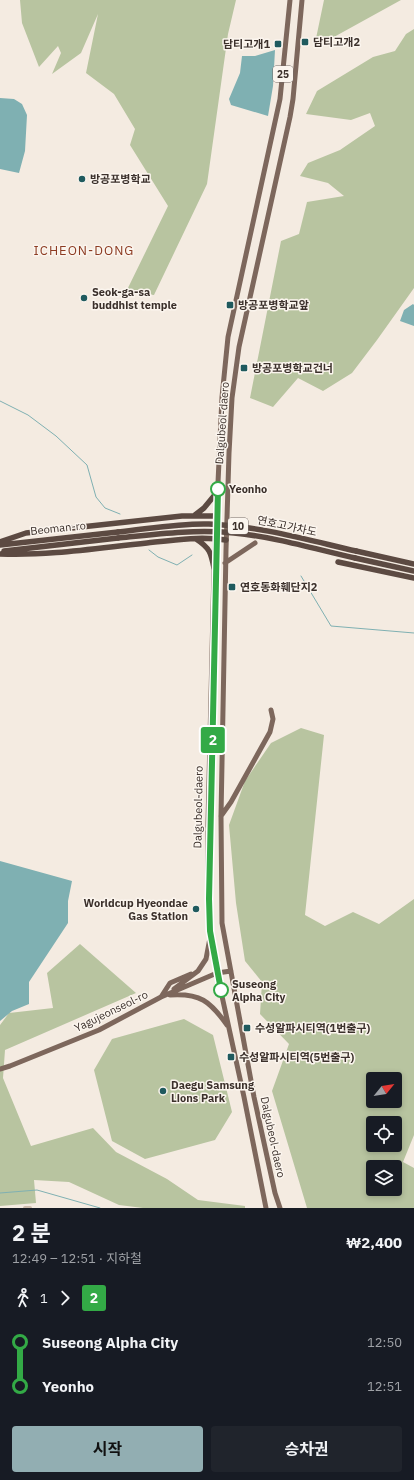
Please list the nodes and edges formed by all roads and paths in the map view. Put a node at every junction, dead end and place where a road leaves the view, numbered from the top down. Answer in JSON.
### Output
{"nodes":[{"id":1,"x":290,"y":0,"type":"edge"},
{"id":2,"x":302,"y":0,"type":"edge"},
{"id":3,"x":218,"y":491,"type":"junction"},
{"id":4,"x":194,"y":516,"type":"junction"},
{"id":5,"x":217,"y":516,"type":"junction"},
{"id":6,"x":118,"y":535,"type":"junction"},
{"id":7,"x":196,"y":538,"type":"junction"},
{"id":8,"x":216,"y":538,"type":"junction"},
{"id":9,"x":226,"y":540,"type":"junction"},
{"id":10,"x":0,"y":543,"type":"edge"},
{"id":11,"x":255,"y":543,"type":"dead end"},
{"id":12,"x":0,"y":552,"type":"edge"},
{"id":13,"x":338,"y":562,"type":"dead end"},
{"id":14,"x":226,"y":563,"type":"junction"},
{"id":15,"x":414,"y":564,"type":"edge"},
{"id":16,"x":214,"y":568,"type":"junction"},
{"id":17,"x":414,"y":571,"type":"edge"},
{"id":18,"x":414,"y":578,"type":"edge"},
{"id":19,"x":271,"y":710,"type":"dead end"},
{"id":20,"x":221,"y":816,"type":"junction"},
{"id":21,"x":211,"y":933,"type":"junction"},
{"id":22,"x":231,"y":971,"type":"junction"},
{"id":23,"x":217,"y":973,"type":"junction"},
{"id":24,"x":163,"y":996,"type":"junction"},
{"id":25,"x":229,"y":1027,"type":"junction"},
{"id":26,"x":0,"y":1069,"type":"edge"},
{"id":27,"x":25,"y":1208,"type":"edge"},
{"id":28,"x":30,"y":1208,"type":"edge"},
{"id":29,"x":265,"y":1208,"type":"edge"},
{"id":30,"x":280,"y":1208,"type":"edge"}],
"edges":[{"from":1,"to":3,"type":"main road","name":"Dalgubeol-daero","number":"25"},
{"from":2,"to":9,"type":"main road","name":"Dalgubeol-daero","number":"25"},
{"from":3,"to":4,"type":"highway"},
{"from":3,"to":5,"type":"main road","name":"Dalgubeol-daero","number":"25"},
{"from":4,"to":5,"type":"highway"},
{"from":4,"to":10,"type":"highway"},
{"from":5,"to":8,"type":"main road","name":"Dalgubeol-daero","number":"25"},
{"from":6,"to":10,"type":"highway","name":"Beoman-ro","number":"10"},
{"from":6,"to":12,"type":"highway","name":"Beoman-ro","number":"10"},
{"from":6,"to":15,"type":"highway","name":"연호고가차도","number":"10","bridge":true},
{"from":6,"to":17,"type":"highway","name":"연호고가차도","number":"10","bridge":true},
{"from":7,"to":8,"type":"highway"},
{"from":7,"to":12,"type":"highway"},
{"from":7,"to":16,"type":"highway"},
{"from":8,"to":9,"type":"highway"},
{"from":8,"to":16,"type":"main road","name":"Dalgubeol-daero","number":"25"},
{"from":9,"to":14,"type":"main road","name":"Dalgubeol-daero","number":"25"},
{"from":11,"to":14,"type":"main road"},
{"from":13,"to":18,"type":"highway"},
{"from":14,"to":20,"type":"main road","name":"Dalgubeol-daero","number":"25"},
{"from":16,"to":21,"type":"main road","name":"Dalgubeol-daero","number":"25"},
{"from":19,"to":20,"type":"main road"},
{"from":20,"to":22,"type":"main road","name":"Dalgubeol-daero","number":"25"},
{"from":21,"to":23,"type":"main road","name":"Dalgubeol-daero","number":"25"},
{"from":21,"to":24,"type":"main road"},
{"from":22,"to":23,"type":"main road","name":"Yagujeonseol-ro"},
{"from":22,"to":30,"type":"main road","name":"Dalgubeol-daero","number":"25"},
{"from":23,"to":24,"type":"main road","name":"Yagujeonseol-ro"},
{"from":23,"to":25,"type":"main road","name":"Dalgubeol-daero","number":"25"},
{"from":24,"to":25,"type":"main road"},
{"from":24,"to":26,"type":"main road","name":"Yagujeonseol-ro"},
{"from":25,"to":29,"type":"main road","name":"Dalgubeol-daero","number":"25"},
{"from":27,"to":28,"type":"street"}]}
